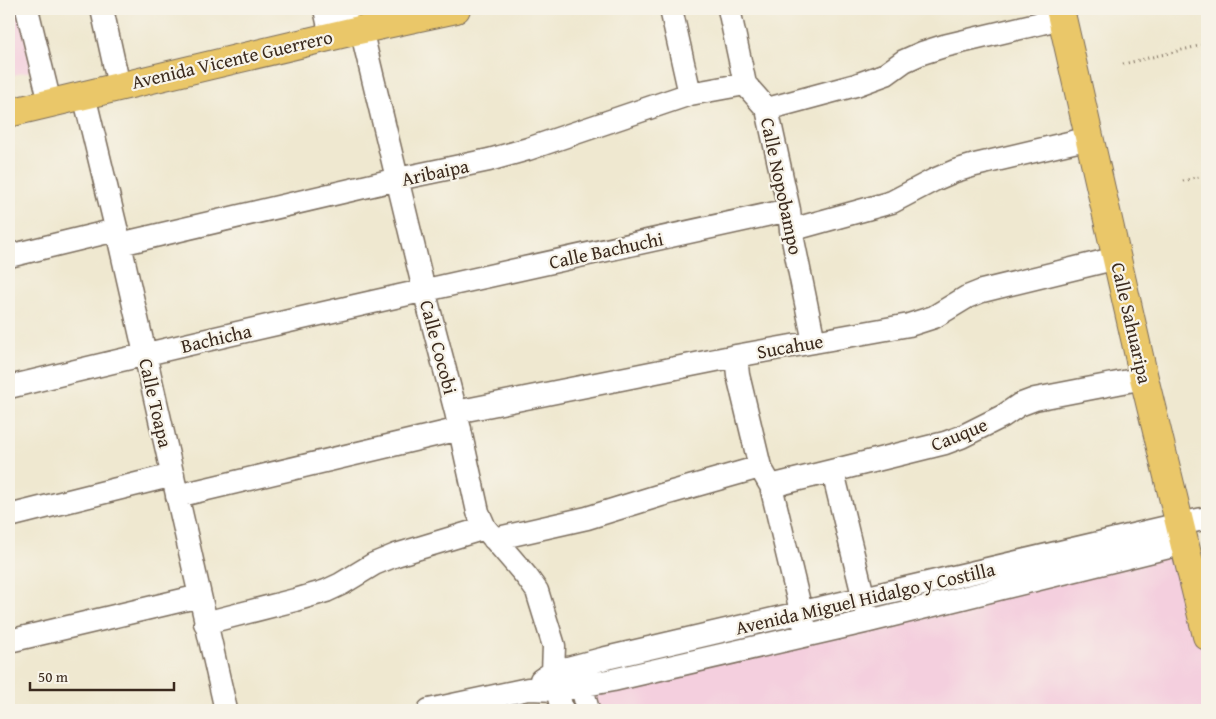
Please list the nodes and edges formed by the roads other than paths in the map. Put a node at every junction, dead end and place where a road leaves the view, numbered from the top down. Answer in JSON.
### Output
{"nodes":[{"id":1,"x":27,"y":9,"type":"edge"},
{"id":2,"x":102,"y":9,"type":"edge"},
{"id":3,"x":324,"y":9,"type":"edge"},
{"id":4,"x":456,"y":9,"type":"edge"},
{"id":5,"x":672,"y":9,"type":"edge"},
{"id":6,"x":728,"y":9,"type":"edge"},
{"id":7,"x":1063,"y":12,"type":"edge"},
{"id":8,"x":347,"y":26,"type":"edge"},
{"id":9,"x":745,"y":84,"type":"junction"},
{"id":10,"x":119,"y":86,"type":"junction"},
{"id":11,"x":690,"y":94,"type":"junction"},
{"id":12,"x":84,"y":95,"type":"junction"},
{"id":13,"x":50,"y":103,"type":"junction"},
{"id":14,"x":767,"y":109,"type":"junction"},
{"id":15,"x":9,"y":112,"type":"edge"},
{"id":16,"x":1090,"y":138,"type":"junction"},
{"id":17,"x":398,"y":179,"type":"junction"},
{"id":18,"x":790,"y":220,"type":"junction"},
{"id":19,"x":118,"y":237,"type":"junction"},
{"id":20,"x":9,"y":256,"type":"edge"},
{"id":21,"x":1117,"y":258,"type":"junction"},
{"id":22,"x":424,"y":290,"type":"junction"},
{"id":23,"x":814,"y":342,"type":"junction"},
{"id":24,"x":144,"y":354,"type":"junction"},
{"id":25,"x":736,"y":356,"type":"junction"},
{"id":26,"x":1144,"y":378,"type":"junction"},
{"id":27,"x":9,"y":387,"type":"edge"},
{"id":28,"x":458,"y":420,"type":"junction"},
{"id":29,"x":832,"y":472,"type":"junction"},
{"id":30,"x":765,"y":477,"type":"junction"},
{"id":31,"x":175,"y":486,"type":"junction"},
{"id":32,"x":9,"y":516,"type":"edge"},
{"id":33,"x":1207,"y":518,"type":"edge"},
{"id":34,"x":490,"y":534,"type":"junction"},
{"id":35,"x":1182,"y":534,"type":"junction"},
{"id":36,"x":200,"y":596,"type":"junction"},
{"id":37,"x":864,"y":598,"type":"junction"},
{"id":38,"x":801,"y":612,"type":"junction"},
{"id":39,"x":869,"y":621,"type":"junction"},
{"id":40,"x":205,"y":622,"type":"junction"},
{"id":41,"x":808,"y":635,"type":"junction"},
{"id":42,"x":1207,"y":636,"type":"edge"},
{"id":43,"x":9,"y":641,"type":"edge"},
{"id":44,"x":554,"y":646,"type":"junction"},
{"id":45,"x":579,"y":676,"type":"junction"},
{"id":46,"x":558,"y":691,"type":"edge"},
{"id":47,"x":226,"y":710,"type":"edge"},
{"id":48,"x":429,"y":710,"type":"edge"},
{"id":49,"x":588,"y":710,"type":"edge"}],
"edges":[{"from":1,"to":13,"type":"street"},
{"from":2,"to":10,"type":"street"},
{"from":3,"to":8,"type":"street","name":"Calle Cocobi"},
{"from":4,"to":8,"type":"main road","name":"Avenida Vicente Guerrero"},
{"from":5,"to":11,"type":"street"},
{"from":6,"to":9,"type":"street","name":"Calle Nopobampo"},
{"from":7,"to":14,"type":"street"},
{"from":7,"to":16,"type":"main road","name":"Calle Sahuaripa"},
{"from":8,"to":10,"type":"main road","name":"Avenida Vicente Guerrero"},
{"from":8,"to":17,"type":"street","name":"Calle Cocobi"},
{"from":9,"to":11,"type":"street","name":"Aribaipa"},
{"from":9,"to":14,"type":"street","name":"Calle Nopobampo"},
{"from":10,"to":12,"type":"main road","name":"Avenida Vicente Guerrero"},
{"from":11,"to":17,"type":"street","name":"Aribaipa"},
{"from":12,"to":13,"type":"main road","name":"Avenida Vicente Guerrero"},
{"from":12,"to":19,"type":"street","name":"Calle Toapa"},
{"from":13,"to":15,"type":"main road","name":"Avenida Vicente Guerrero"},
{"from":14,"to":18,"type":"street","name":"Calle Nopobampo"},
{"from":16,"to":18,"type":"street","name":"Calle Bachuchi"},
{"from":16,"to":21,"type":"main road","name":"Calle Sahuaripa"},
{"from":17,"to":19,"type":"street","name":"Aribaipa"},
{"from":17,"to":22,"type":"street","name":"Calle Cocobi"},
{"from":18,"to":22,"type":"street","name":"Calle Bachuchi"},
{"from":18,"to":23,"type":"street","name":"Calle Nopobampo"},
{"from":19,"to":20,"type":"street","name":"Aribaipa"},
{"from":19,"to":24,"type":"street","name":"Calle Toapa"},
{"from":21,"to":23,"type":"street","name":"Sucahue"},
{"from":21,"to":26,"type":"main road","name":"Calle Sahuaripa"},
{"from":22,"to":24,"type":"street","name":"Bachicha"},
{"from":22,"to":28,"type":"street","name":"Calle Cocobi"},
{"from":23,"to":25,"type":"street","name":"Sucahue"},
{"from":24,"to":27,"type":"street","name":"Bachicha"},
{"from":24,"to":31,"type":"street","name":"Calle Toapa"},
{"from":25,"to":28,"type":"street","name":"Sucahue"},
{"from":25,"to":30,"type":"street"},
{"from":26,"to":29,"type":"street","name":"Cauque"},
{"from":26,"to":35,"type":"main road","name":"Calle Sahuaripa"},
{"from":28,"to":31,"type":"street","name":"Sucahue"},
{"from":28,"to":34,"type":"street","name":"Calle Cocobi"},
{"from":29,"to":30,"type":"street","name":"Cauque"},
{"from":29,"to":37,"type":"street"},
{"from":30,"to":34,"type":"street","name":"Cauque"},
{"from":30,"to":38,"type":"street"},
{"from":31,"to":32,"type":"street","name":"Sucahue"},
{"from":31,"to":36,"type":"street","name":"Calle Toapa"},
{"from":33,"to":35,"type":"street","name":"Avenida Miguel Hidalgo y Costilla"},
{"from":34,"to":40,"type":"street","name":"Cauque"},
{"from":34,"to":44,"type":"street","name":"Calle Cocobi"},
{"from":35,"to":37,"type":"street","name":"Avenida Miguel Hidalgo y Costilla"},
{"from":35,"to":39,"type":"street","name":"Avenida Miguel Hidalgo y Costilla"},
{"from":35,"to":42,"type":"main road","name":"Calle Sahuaripa"},
{"from":36,"to":40,"type":"street","name":"Calle Toapa"},
{"from":36,"to":43,"type":"street"},
{"from":37,"to":38,"type":"street","name":"Avenida Miguel Hidalgo y Costilla"},
{"from":37,"to":39,"type":"street"},
{"from":38,"to":41,"type":"street"},
{"from":38,"to":45,"type":"street","name":"Avenida Miguel Hidalgo y Costilla"},
{"from":39,"to":41,"type":"street","name":"Avenida Miguel Hidalgo y Costilla"},
{"from":40,"to":47,"type":"street","name":"Calle Toapa"},
{"from":41,"to":45,"type":"street","name":"Avenida Miguel Hidalgo y Costilla"},
{"from":44,"to":45,"type":"street"},
{"from":44,"to":46,"type":"street","name":"Calle Cocobi"},
{"from":45,"to":46,"type":"street","name":"Avenida Miguel Hidalgo y Costilla"},
{"from":45,"to":49,"type":"street"},
{"from":46,"to":48,"type":"street","name":"Avenida Miguel Hidalgo y Costilla"}]}
